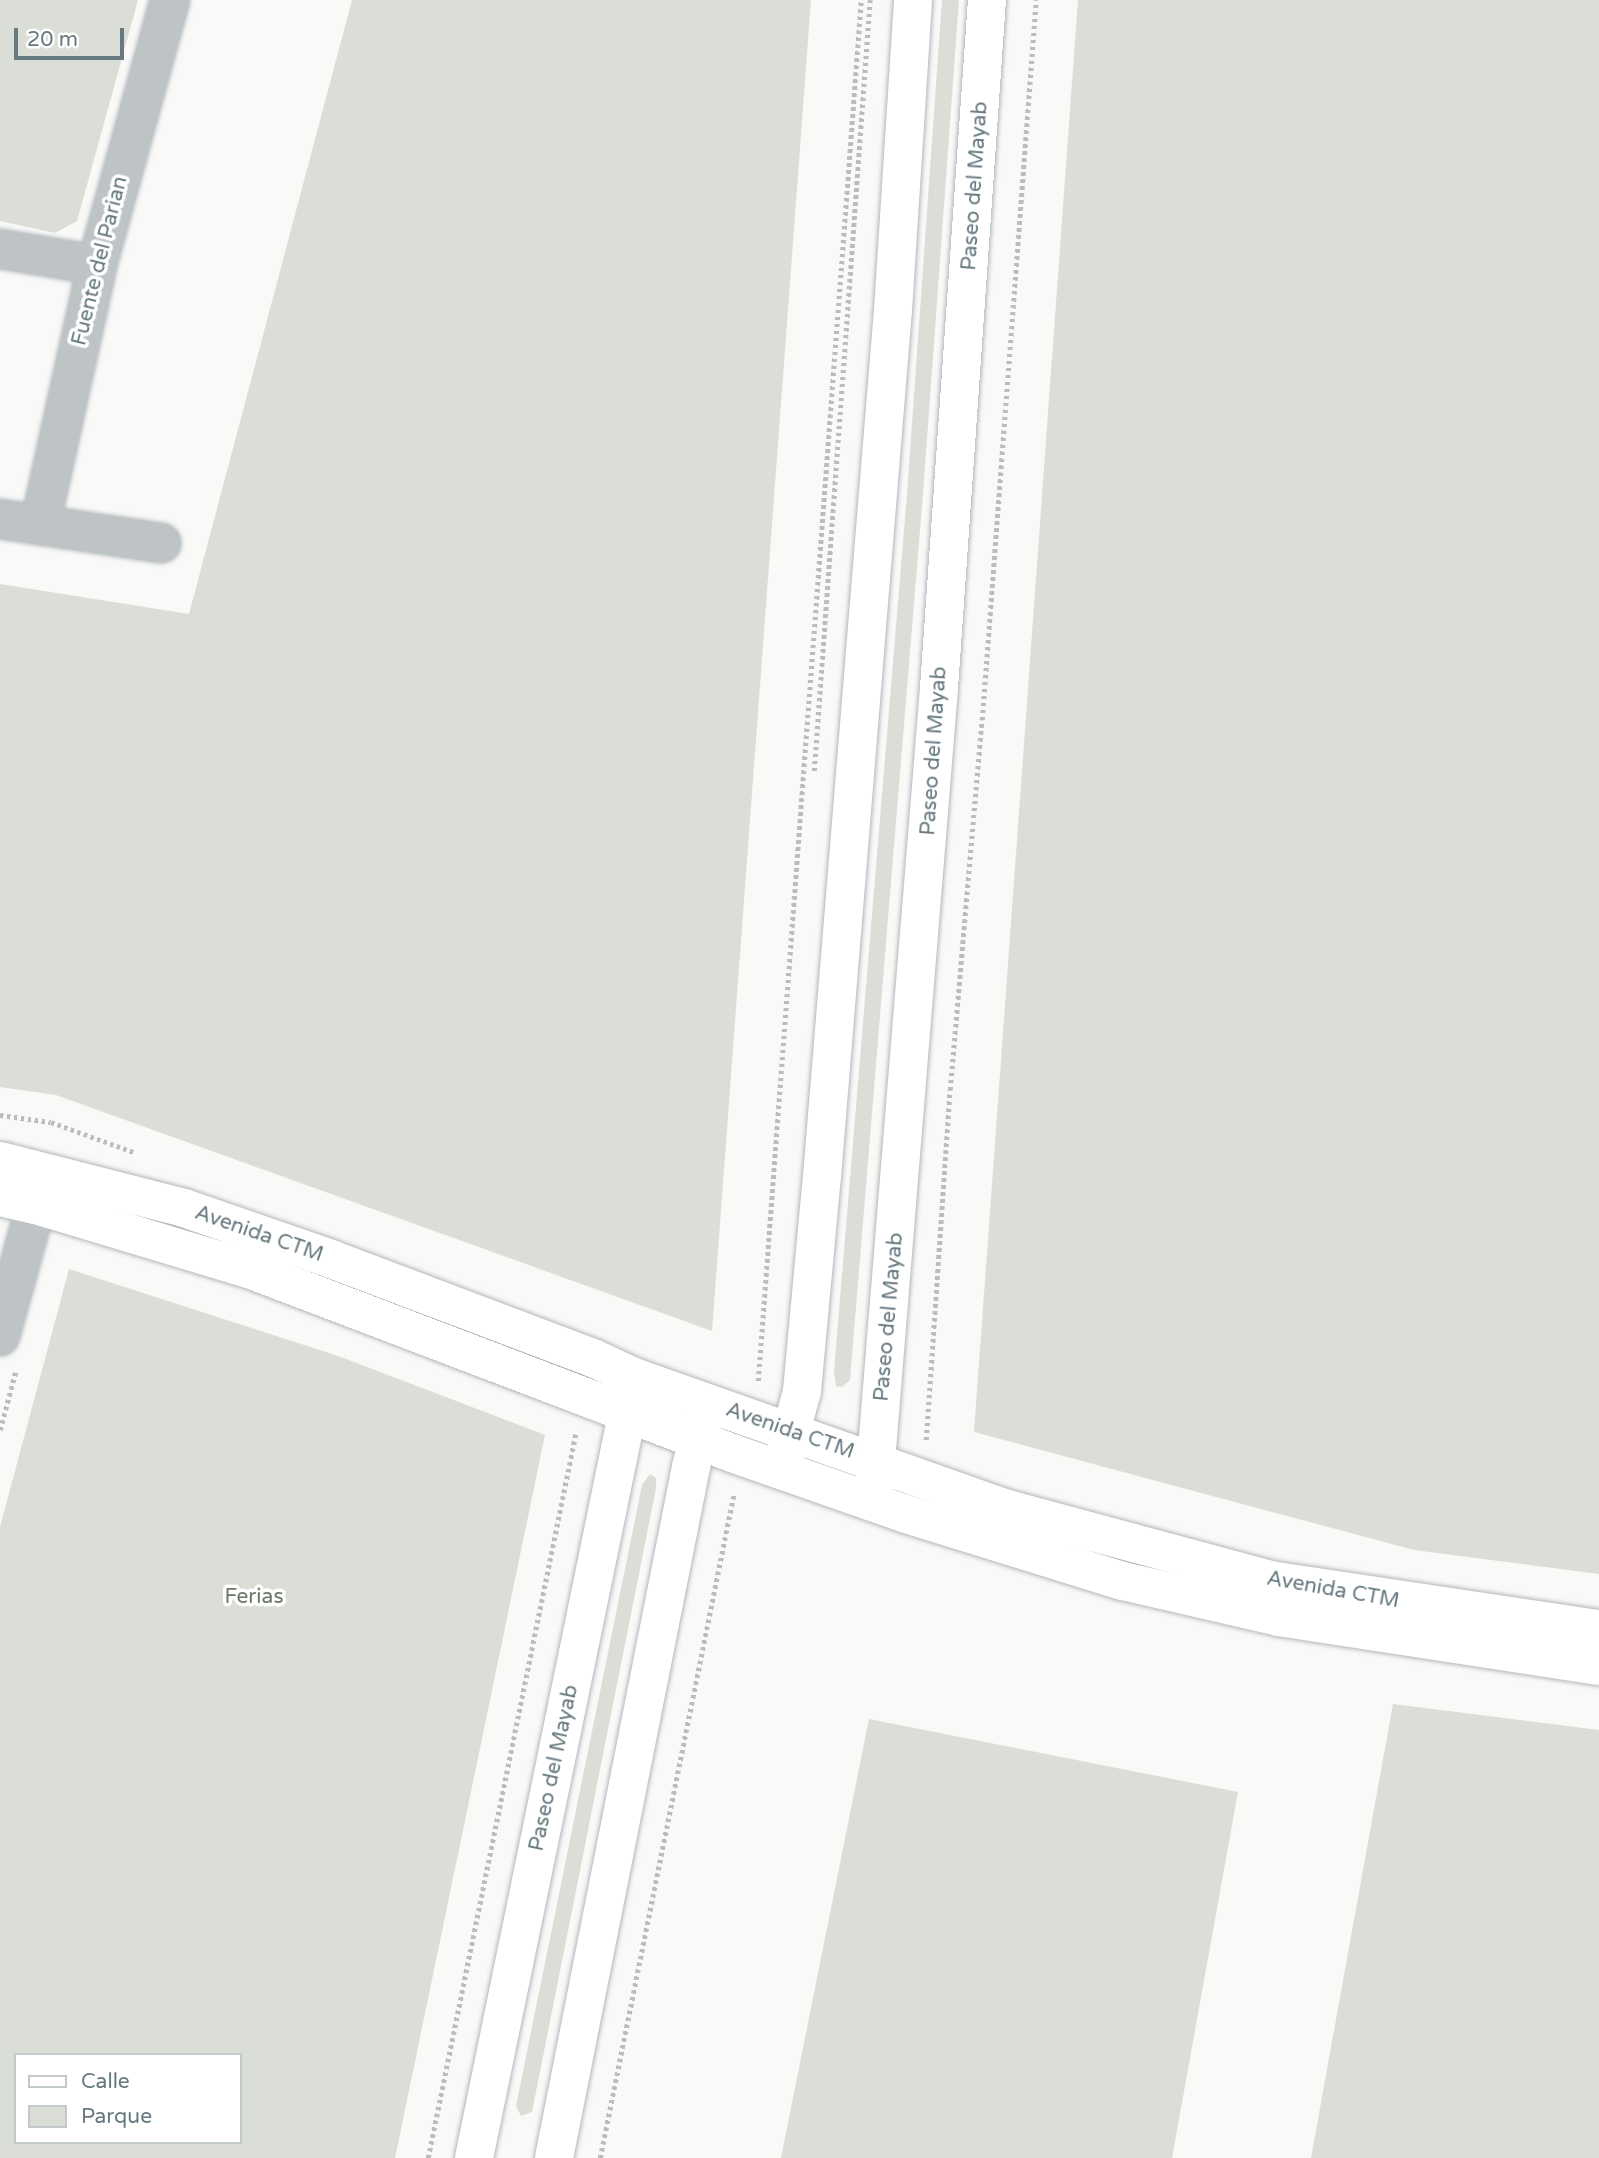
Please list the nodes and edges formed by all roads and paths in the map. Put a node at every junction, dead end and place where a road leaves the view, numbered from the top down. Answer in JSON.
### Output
{"nodes":[{"id":1,"x":170,"y":0,"type":"edge"},
{"id":2,"x":861,"y":0,"type":"edge"},
{"id":3,"x":870,"y":0,"type":"edge"},
{"id":4,"x":913,"y":0,"type":"edge"},
{"id":5,"x":987,"y":0,"type":"edge"},
{"id":6,"x":1036,"y":0,"type":"edge"},
{"id":7,"x":0,"y":249,"type":"edge"},
{"id":8,"x":97,"y":265,"type":"junction"},
{"id":9,"x":0,"y":519,"type":"edge"},
{"id":10,"x":40,"y":525,"type":"junction"},
{"id":11,"x":161,"y":543,"type":"dead end"},
{"id":12,"x":814,"y":774,"type":"dead end"},
{"id":13,"x":0,"y":1161,"type":"edge"},
{"id":14,"x":27,"y":1191,"type":"edge"},
{"id":15,"x":0,"y":1336,"type":"edge"},
{"id":16,"x":758,"y":1381,"type":"dead end"},
{"id":17,"x":631,"y":1395,"type":"junction"},
{"id":18,"x":584,"y":1396,"type":"junction"},
{"id":19,"x":927,"y":1408,"type":"dead end"},
{"id":20,"x":703,"y":1422,"type":"junction"},
{"id":21,"x":792,"y":1433,"type":"junction"},
{"id":22,"x":877,"y":1462,"type":"junction"},
{"id":23,"x":781,"y":1470,"type":"junction"},
{"id":24,"x":736,"y":1484,"type":"dead end"},
{"id":25,"x":872,"y":1502,"type":"junction"},
{"id":26,"x":1599,"y":1629,"type":"edge"},
{"id":27,"x":1599,"y":1666,"type":"edge"},
{"id":28,"x":429,"y":2158,"type":"edge"},
{"id":29,"x":474,"y":2158,"type":"edge"},
{"id":30,"x":554,"y":2158,"type":"edge"},
{"id":31,"x":600,"y":2158,"type":"edge"}],
"edges":[{"from":1,"to":8,"type":"street","name":"Fuente del Parian"},
{"from":2,"to":16,"type":"path"},
{"from":3,"to":12,"type":"path"},
{"from":4,"to":21,"type":"main road"},
{"from":5,"to":22,"type":"main road","name":"Paseo del Mayab"},
{"from":6,"to":19,"type":"path"},
{"from":7,"to":8,"type":"street"},
{"from":8,"to":10,"type":"street","name":"Fuente del Parian"},
{"from":9,"to":10,"type":"street"},
{"from":10,"to":11,"type":"street"},
{"from":13,"to":14,"type":"main road","name":"Avenida CTM"},
{"from":14,"to":15,"type":"street"},
{"from":14,"to":17,"type":"main road","name":"Avenida CTM"},
{"from":14,"to":18,"type":"main road","name":"Avenida CTM"},
{"from":17,"to":18,"type":"main road","name":"Avenida CTM"},
{"from":17,"to":20,"type":"main road","name":"Avenida CTM"},
{"from":17,"to":29,"type":"main road","name":"Paseo del Mayab"},
{"from":18,"to":28,"type":"path"},
{"from":20,"to":21,"type":"main road","name":"Avenida CTM"},
{"from":20,"to":23,"type":"main road","name":"Avenida CTM"},
{"from":20,"to":30,"type":"main road"},
{"from":21,"to":22,"type":"main road","name":"Avenida CTM"},
{"from":21,"to":23,"type":"main road"},
{"from":22,"to":25,"type":"main road","name":"Paseo del Mayab"},
{"from":22,"to":26,"type":"main road","name":"Avenida CTM"},
{"from":23,"to":25,"type":"main road","name":"Avenida CTM"},
{"from":24,"to":31,"type":"path"},
{"from":25,"to":27,"type":"main road","name":"Avenida CTM"}]}
